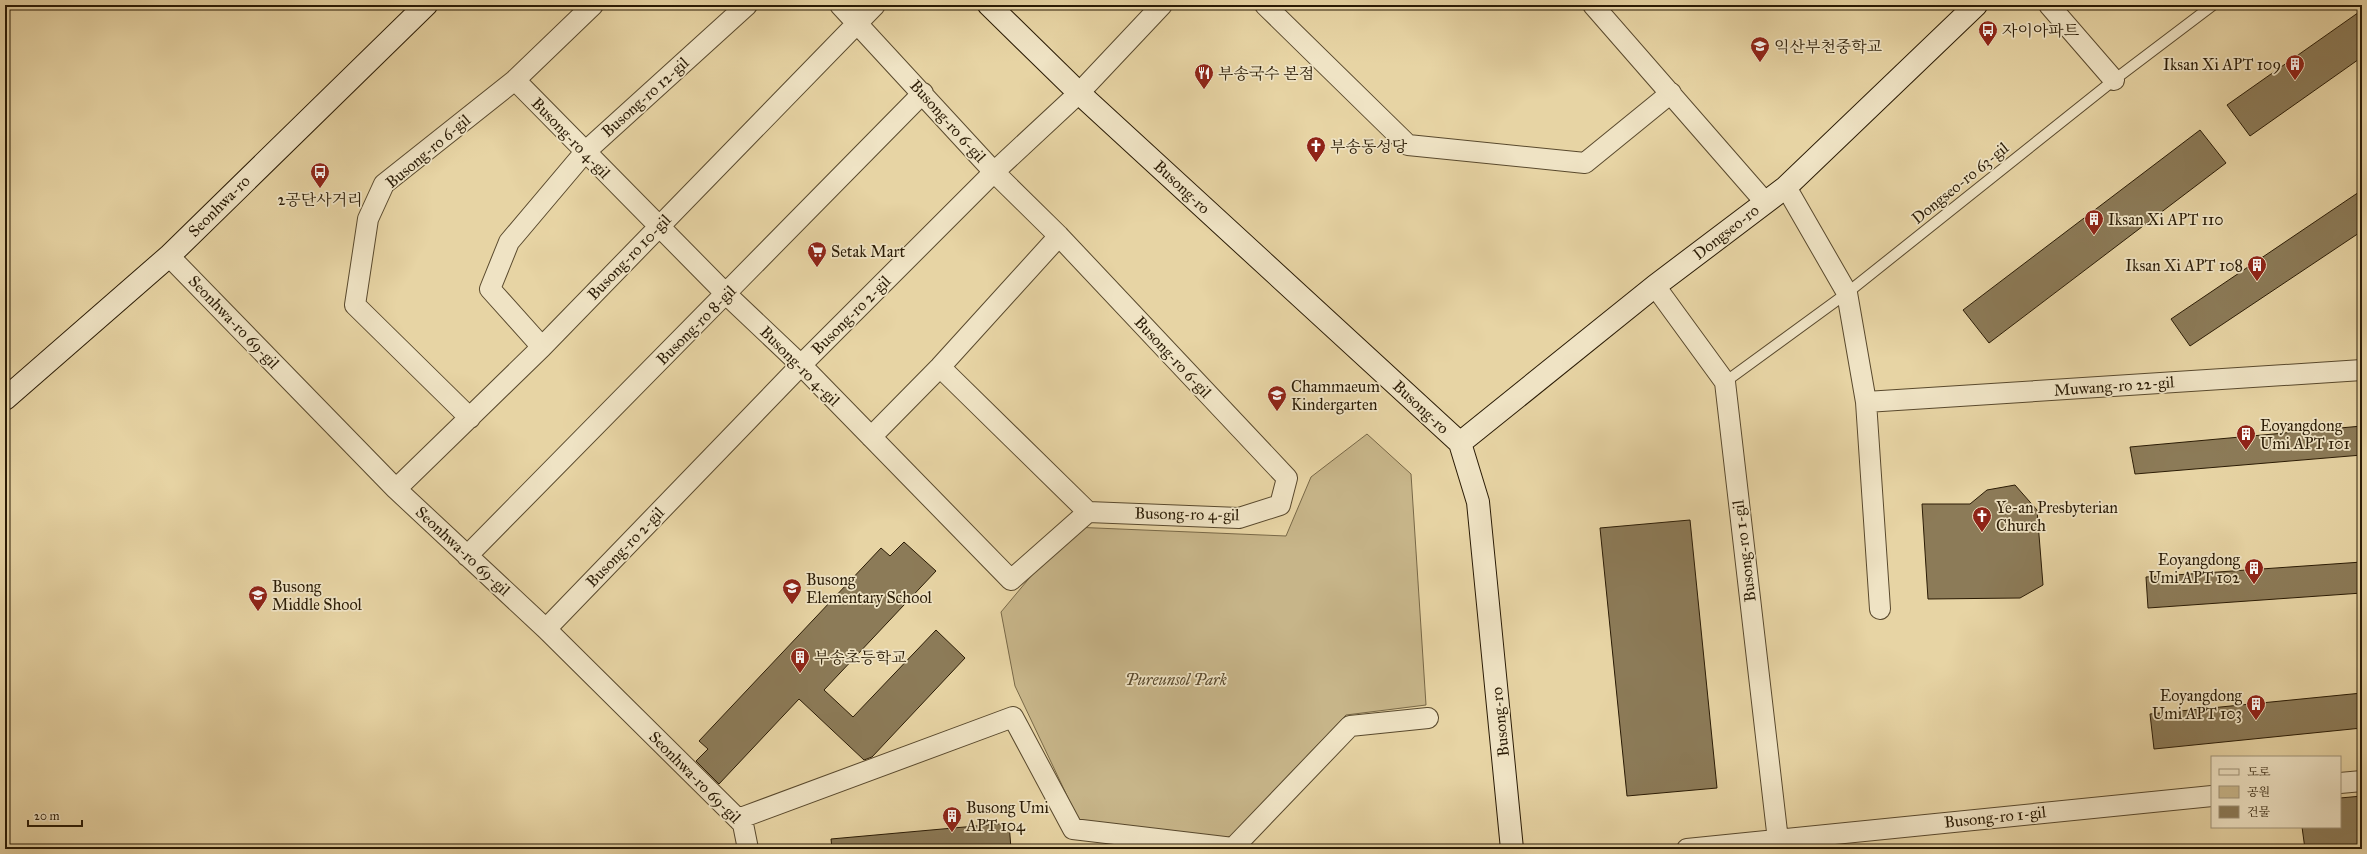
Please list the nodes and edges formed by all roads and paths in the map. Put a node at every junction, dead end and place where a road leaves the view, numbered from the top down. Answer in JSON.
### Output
{"nodes":[{"id":1,"x":426,"y":5,"type":"edge"},
{"id":2,"x":593,"y":5,"type":"edge"},
{"id":3,"x":747,"y":5,"type":"edge"},
{"id":4,"x":840,"y":5,"type":"edge"},
{"id":5,"x":875,"y":5,"type":"edge"},
{"id":6,"x":989,"y":5,"type":"edge"},
{"id":7,"x":1162,"y":5,"type":"edge"},
{"id":8,"x":1265,"y":5,"type":"edge"},
{"id":9,"x":1593,"y":5,"type":"edge"},
{"id":10,"x":1976,"y":5,"type":"edge"},
{"id":11,"x":2049,"y":5,"type":"edge"},
{"id":12,"x":2213,"y":5,"type":"edge"},
{"id":13,"x":858,"y":22,"type":"junction"},
{"id":14,"x":515,"y":80,"type":"junction"},
{"id":15,"x":2114,"y":80,"type":"junction"},
{"id":16,"x":923,"y":93,"type":"junction"},
{"id":17,"x":1079,"y":93,"type":"junction"},
{"id":18,"x":1671,"y":93,"type":"junction"},
{"id":19,"x":584,"y":152,"type":"junction"},
{"id":20,"x":994,"y":172,"type":"junction"},
{"id":21,"x":1786,"y":186,"type":"junction"},
{"id":22,"x":1765,"y":202,"type":"junction"},
{"id":23,"x":658,"y":226,"type":"junction"},
{"id":24,"x":1058,"y":236,"type":"junction"},
{"id":25,"x":169,"y":256,"type":"junction"},
{"id":26,"x":1655,"y":286,"type":"junction"},
{"id":27,"x":1847,"y":292,"type":"junction"},
{"id":28,"x":726,"y":294,"type":"junction"},
{"id":29,"x":542,"y":347,"type":"junction"},
{"id":30,"x":800,"y":365,"type":"junction"},
{"id":31,"x":940,"y":367,"type":"junction"},
{"id":32,"x":2362,"y":370,"type":"edge"},
{"id":33,"x":1725,"y":382,"type":"junction"},
{"id":34,"x":5,"y":399,"type":"edge"},
{"id":35,"x":1866,"y":402,"type":"junction"},
{"id":36,"x":470,"y":418,"type":"junction"},
{"id":37,"x":871,"y":437,"type":"junction"},
{"id":38,"x":1460,"y":443,"type":"junction"},
{"id":39,"x":1287,"y":478,"type":"joint"},
{"id":40,"x":396,"y":489,"type":"junction"},
{"id":41,"x":1088,"y":512,"type":"junction"},
{"id":42,"x":467,"y":556,"type":"junction"},
{"id":43,"x":1880,"y":609,"type":"dead end"},
{"id":44,"x":546,"y":629,"type":"junction"},
{"id":45,"x":1428,"y":718,"type":"dead end"},
{"id":46,"x":2362,"y":781,"type":"edge"},
{"id":47,"x":2341,"y":783,"type":"edge"},
{"id":48,"x":2211,"y":796,"type":"edge"},
{"id":49,"x":738,"y":820,"type":"junction"},
{"id":50,"x":1778,"y":844,"type":"edge"},
{"id":51,"x":748,"y":849,"type":"edge"},
{"id":52,"x":1512,"y":849,"type":"edge"},
{"id":53,"x":1687,"y":849,"type":"edge"}],
"edges":[{"from":1,"to":25,"type":"street","name":"Seonhwa-ro"},
{"from":2,"to":14,"type":"street","name":"Busong-ro 6-gil"},
{"from":3,"to":19,"type":"street","name":"Busong-ro 12-gil"},
{"from":4,"to":13,"type":"street","name":"Busong-ro 6-gil"},
{"from":5,"to":13,"type":"street","name":"Busong-ro 10-gil"},
{"from":6,"to":17,"type":"street","name":"Busong-ro"},
{"from":7,"to":17,"type":"street"},
{"from":8,"to":18,"type":"street"},
{"from":9,"to":18,"type":"street"},
{"from":10,"to":21,"type":"street","name":"Dongseo-ro"},
{"from":11,"to":15,"type":"street"},
{"from":12,"to":15,"type":"lane","name":"Dongseo-ro 63-gil"},
{"from":13,"to":16,"type":"street","name":"Busong-ro 6-gil"},
{"from":13,"to":23,"type":"street","name":"Busong-ro 10-gil"},
{"from":14,"to":19,"type":"street","name":"Busong-ro 4-gil"},
{"from":14,"to":36,"type":"street","name":"Busong-ro 6-gil"},
{"from":15,"to":27,"type":"lane","name":"Dongseo-ro 63-gil"},
{"from":16,"to":20,"type":"street","name":"Busong-ro 6-gil"},
{"from":16,"to":28,"type":"street","name":"Busong-ro 8-gil"},
{"from":17,"to":20,"type":"street","name":"Busong-ro 2-gil"},
{"from":17,"to":38,"type":"street","name":"Busong-ro"},
{"from":18,"to":22,"type":"street"},
{"from":19,"to":23,"type":"street","name":"Busong-ro 4-gil"},
{"from":19,"to":29,"type":"street","name":"Busong-ro 12-gil"},
{"from":20,"to":24,"type":"street","name":"Busong-ro 6-gil"},
{"from":20,"to":30,"type":"street","name":"Busong-ro 2-gil"},
{"from":21,"to":22,"type":"street","name":"Dongseo-ro"},
{"from":21,"to":27,"type":"street"},
{"from":22,"to":26,"type":"street","name":"Dongseo-ro"},
{"from":23,"to":28,"type":"street","name":"Busong-ro 4-gil"},
{"from":23,"to":29,"type":"street","name":"Busong-ro 10-gil"},
{"from":24,"to":31,"type":"street"},
{"from":24,"to":39,"type":"street","name":"Busong-ro 6-gil"},
{"from":25,"to":34,"type":"street","name":"Seonhwa-ro"},
{"from":25,"to":40,"type":"street","name":"Seonhwa-ro 69-gil"},
{"from":26,"to":33,"type":"street","name":"Busong-ro 1-gil"},
{"from":26,"to":38,"type":"street","name":"Dongseo-ro"},
{"from":27,"to":33,"type":"lane","name":"Dongseo-ro 63-gil"},
{"from":27,"to":35,"type":"street"},
{"from":28,"to":30,"type":"street","name":"Busong-ro 4-gil"},
{"from":28,"to":42,"type":"street","name":"Busong-ro 8-gil"},
{"from":29,"to":36,"type":"street","name":"Busong-ro 10-gil"},
{"from":30,"to":37,"type":"street","name":"Busong-ro 4-gil"},
{"from":30,"to":44,"type":"street","name":"Busong-ro 2-gil"},
{"from":31,"to":37,"type":"street"},
{"from":31,"to":41,"type":"street"},
{"from":32,"to":35,"type":"street","name":"Muwang-ro 22-gil"},
{"from":33,"to":50,"type":"street","name":"Busong-ro 1-gil"},
{"from":35,"to":43,"type":"street"},
{"from":36,"to":40,"type":"street","name":"Busong-ro 10-gil"},
{"from":37,"to":41,"type":"street","name":"Busong-ro 4-gil"},
{"from":38,"to":52,"type":"street","name":"Busong-ro"},
{"from":39,"to":41,"type":"street","name":"Busong-ro 4-gil"},
{"from":40,"to":42,"type":"street","name":"Seonhwa-ro 69-gil"},
{"from":42,"to":44,"type":"street","name":"Seonhwa-ro 69-gil"},
{"from":44,"to":49,"type":"street","name":"Seonhwa-ro 69-gil"},
{"from":45,"to":49,"type":"street"},
{"from":46,"to":47,"type":"street"},
{"from":48,"to":50,"type":"street","name":"Busong-ro 1-gil"},
{"from":49,"to":51,"type":"street","name":"Seonhwa-ro 69-gil"},
{"from":50,"to":53,"type":"street","name":"Busong-ro 1-gil"}]}
